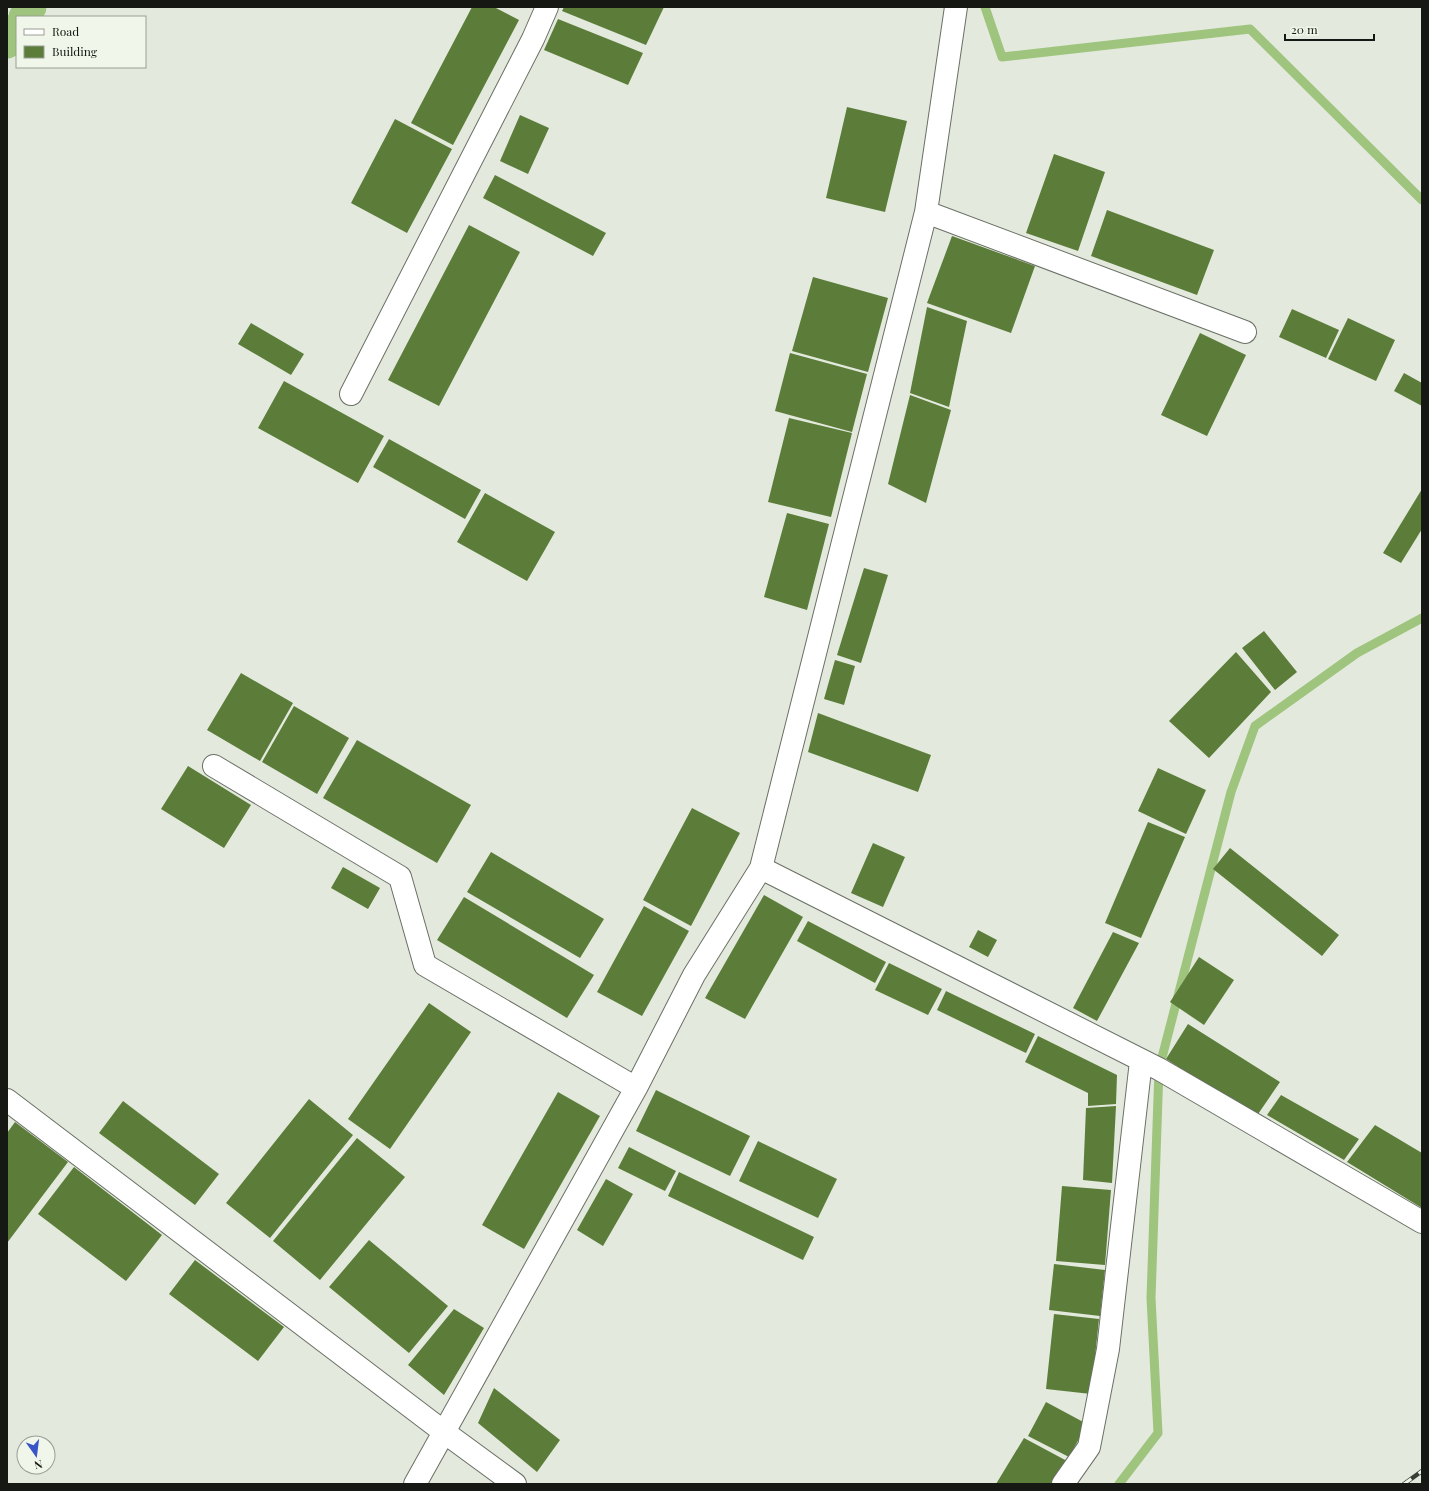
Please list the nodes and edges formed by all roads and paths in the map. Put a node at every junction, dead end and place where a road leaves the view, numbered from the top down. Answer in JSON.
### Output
{"nodes":[{"id":1,"x":547,"y":7,"type":"edge"},
{"id":2,"x":956,"y":7,"type":"edge"},
{"id":3,"x":926,"y":212,"type":"junction"},
{"id":4,"x":1245,"y":332,"type":"dead end"},
{"id":5,"x":351,"y":394,"type":"dead end"},
{"id":6,"x":214,"y":766,"type":"dead end"},
{"id":7,"x":761,"y":868,"type":"junction"},
{"id":8,"x":1141,"y":1061,"type":"junction"},
{"id":9,"x":636,"y":1088,"type":"junction"},
{"id":10,"x":7,"y":1100,"type":"edge"},
{"id":11,"x":1422,"y":1222,"type":"edge"},
{"id":12,"x":444,"y":1432,"type":"junction"},
{"id":13,"x":415,"y":1484,"type":"edge"},
{"id":14,"x":515,"y":1484,"type":"edge"},
{"id":15,"x":1063,"y":1484,"type":"edge"}],
"edges":[{"from":1,"to":5,"type":"street"},
{"from":2,"to":3,"type":"street"},
{"from":3,"to":4,"type":"street"},
{"from":3,"to":7,"type":"street"},
{"from":6,"to":9,"type":"street"},
{"from":7,"to":8,"type":"street"},
{"from":7,"to":9,"type":"street"},
{"from":8,"to":11,"type":"street"},
{"from":8,"to":15,"type":"street"},
{"from":9,"to":12,"type":"street"},
{"from":10,"to":12,"type":"street"},
{"from":12,"to":13,"type":"street"},
{"from":12,"to":14,"type":"street"}]}
